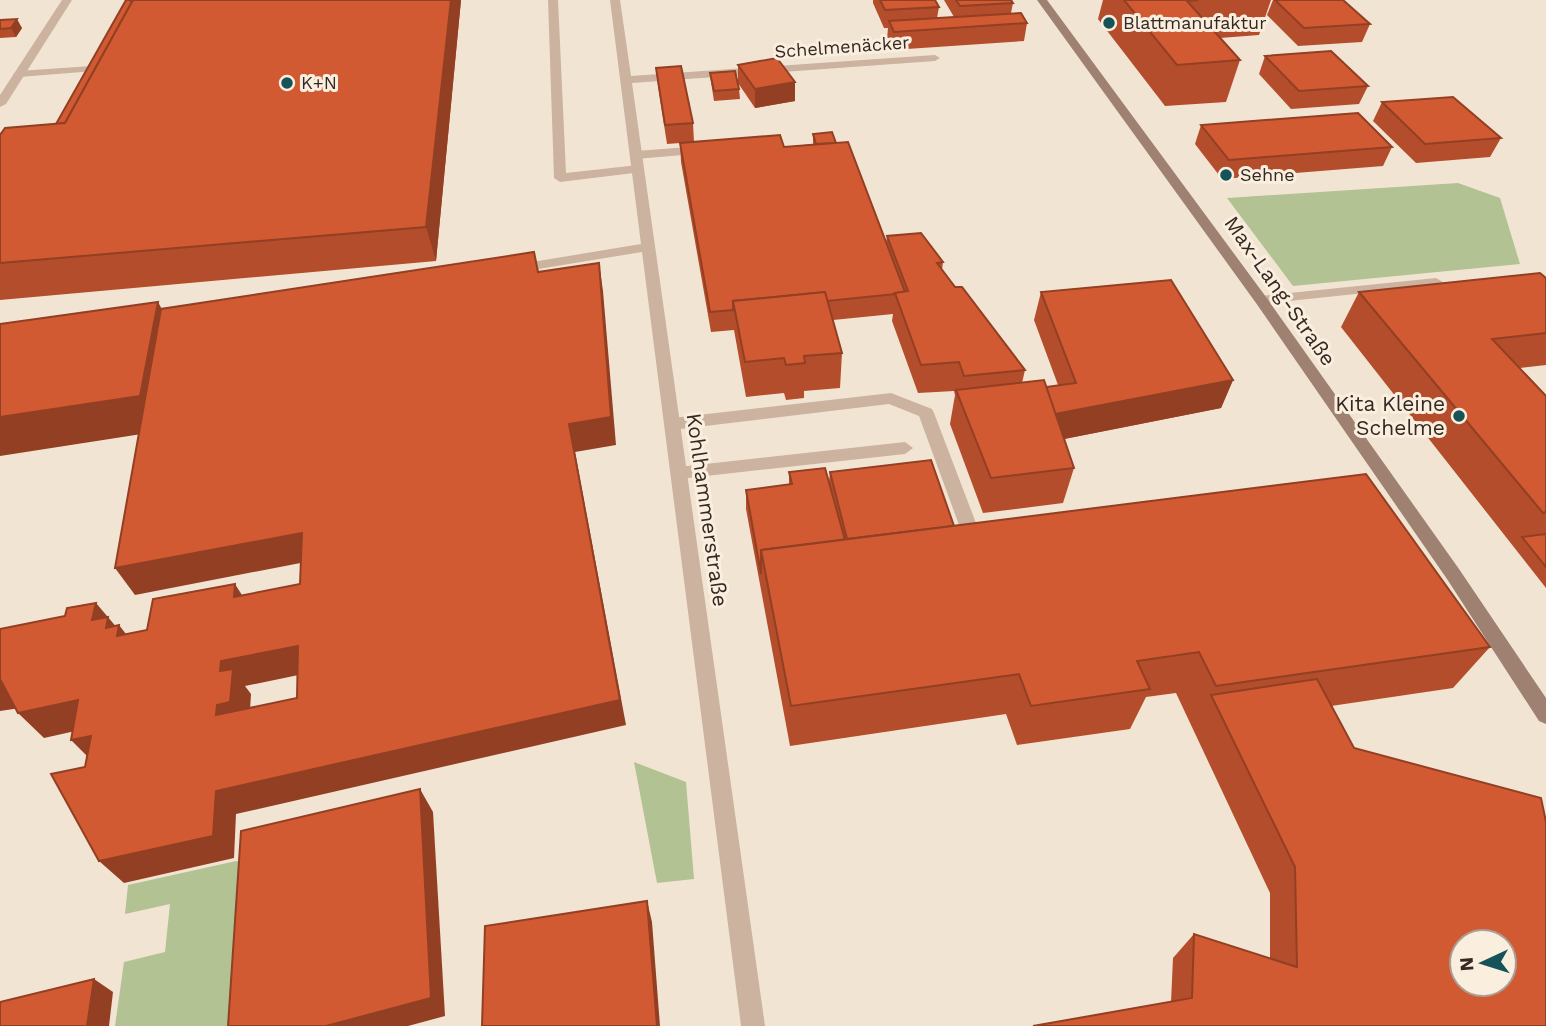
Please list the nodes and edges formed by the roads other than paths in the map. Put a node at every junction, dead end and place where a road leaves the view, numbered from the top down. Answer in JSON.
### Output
{"nodes":[{"id":1,"x":67,"y":0,"type":"edge"},
{"id":2,"x":553,"y":0,"type":"edge"},
{"id":3,"x":615,"y":0,"type":"edge"},
{"id":4,"x":1042,"y":0,"type":"edge"},
{"id":5,"x":98,"y":58,"type":"edge"},
{"id":6,"x":935,"y":58,"type":"dead end"},
{"id":7,"x":19,"y":74,"type":"junction"},
{"id":8,"x":626,"y":80,"type":"junction"},
{"id":9,"x":0,"y":104,"type":"edge"},
{"id":10,"x":717,"y":149,"type":"edge"},
{"id":11,"x":637,"y":162,"type":"junction"},
{"id":12,"x":648,"y":247,"type":"junction"},
{"id":13,"x":501,"y":271,"type":"edge"},
{"id":14,"x":1436,"y":282,"type":"edge"},
{"id":15,"x":1261,"y":300,"type":"junction"},
{"id":16,"x":672,"y":424,"type":"junction"},
{"id":17,"x":905,"y":448,"type":"dead end"},
{"id":18,"x":679,"y":473,"type":"junction"},
{"id":19,"x":975,"y":544,"type":"edge"},
{"id":20,"x":1546,"y":715,"type":"edge"},
{"id":21,"x":754,"y":1026,"type":"edge"}],
"edges":[{"from":1,"to":7,"type":"street"},
{"from":2,"to":11,"type":"street"},
{"from":3,"to":8,"type":"street","name":"Kohlhammerstraße"},
{"from":4,"to":15,"type":"main road","name":"Max-Lang-Straße"},
{"from":5,"to":7,"type":"street"},
{"from":6,"to":8,"type":"street","name":"Schelmenäcker"},
{"from":7,"to":9,"type":"street"},
{"from":8,"to":11,"type":"street","name":"Kohlhammerstraße"},
{"from":10,"to":11,"type":"street"},
{"from":11,"to":12,"type":"street","name":"Kohlhammerstraße"},
{"from":12,"to":13,"type":"street"},
{"from":12,"to":16,"type":"street","name":"Kohlhammerstraße"},
{"from":14,"to":15,"type":"street"},
{"from":15,"to":20,"type":"main road","name":"Max-Lang-Straße"},
{"from":16,"to":18,"type":"street","name":"Kohlhammerstraße"},
{"from":16,"to":19,"type":"street"},
{"from":17,"to":18,"type":"street"},
{"from":18,"to":21,"type":"street","name":"Kohlhammerstraße"}]}
